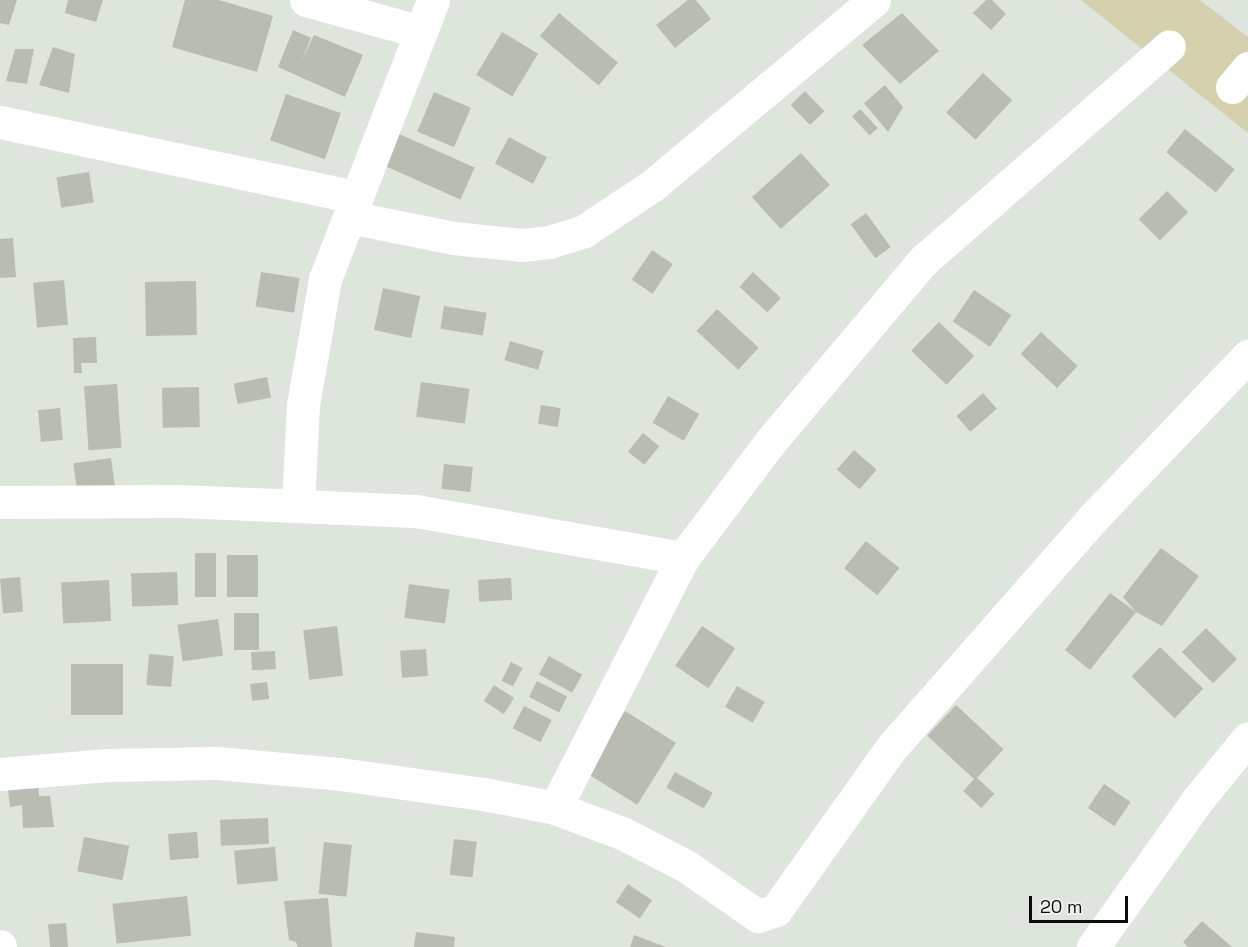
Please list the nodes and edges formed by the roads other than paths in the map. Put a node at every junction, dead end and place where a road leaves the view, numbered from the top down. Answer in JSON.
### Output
{"nodes":[{"id":1,"x":306,"y":0,"type":"edge"},
{"id":2,"x":433,"y":0,"type":"edge"},
{"id":3,"x":874,"y":0,"type":"edge"},
{"id":4,"x":421,"y":32,"type":"junction"},
{"id":5,"x":1169,"y":46,"type":"dead end"},
{"id":6,"x":0,"y":122,"type":"edge"},
{"id":7,"x":353,"y":207,"type":"junction"},
{"id":8,"x":1248,"y":356,"type":"edge"},
{"id":9,"x":0,"y":502,"type":"edge"},
{"id":10,"x":298,"y":506,"type":"junction"},
{"id":11,"x":683,"y":558,"type":"junction"},
{"id":12,"x":1248,"y":738,"type":"edge"},
{"id":13,"x":0,"y":774,"type":"edge"},
{"id":14,"x":555,"y":808,"type":"junction"},
{"id":15,"x":1093,"y":947,"type":"edge"}],
"edges":[{"from":1,"to":4,"type":"street"},
{"from":2,"to":4,"type":"street"},
{"from":3,"to":7,"type":"street"},
{"from":4,"to":7,"type":"street"},
{"from":5,"to":11,"type":"street"},
{"from":6,"to":7,"type":"street"},
{"from":7,"to":10,"type":"street"},
{"from":8,"to":14,"type":"street"},
{"from":9,"to":10,"type":"street"},
{"from":10,"to":11,"type":"street"},
{"from":11,"to":14,"type":"street"},
{"from":12,"to":15,"type":"street"},
{"from":13,"to":14,"type":"street"}]}
